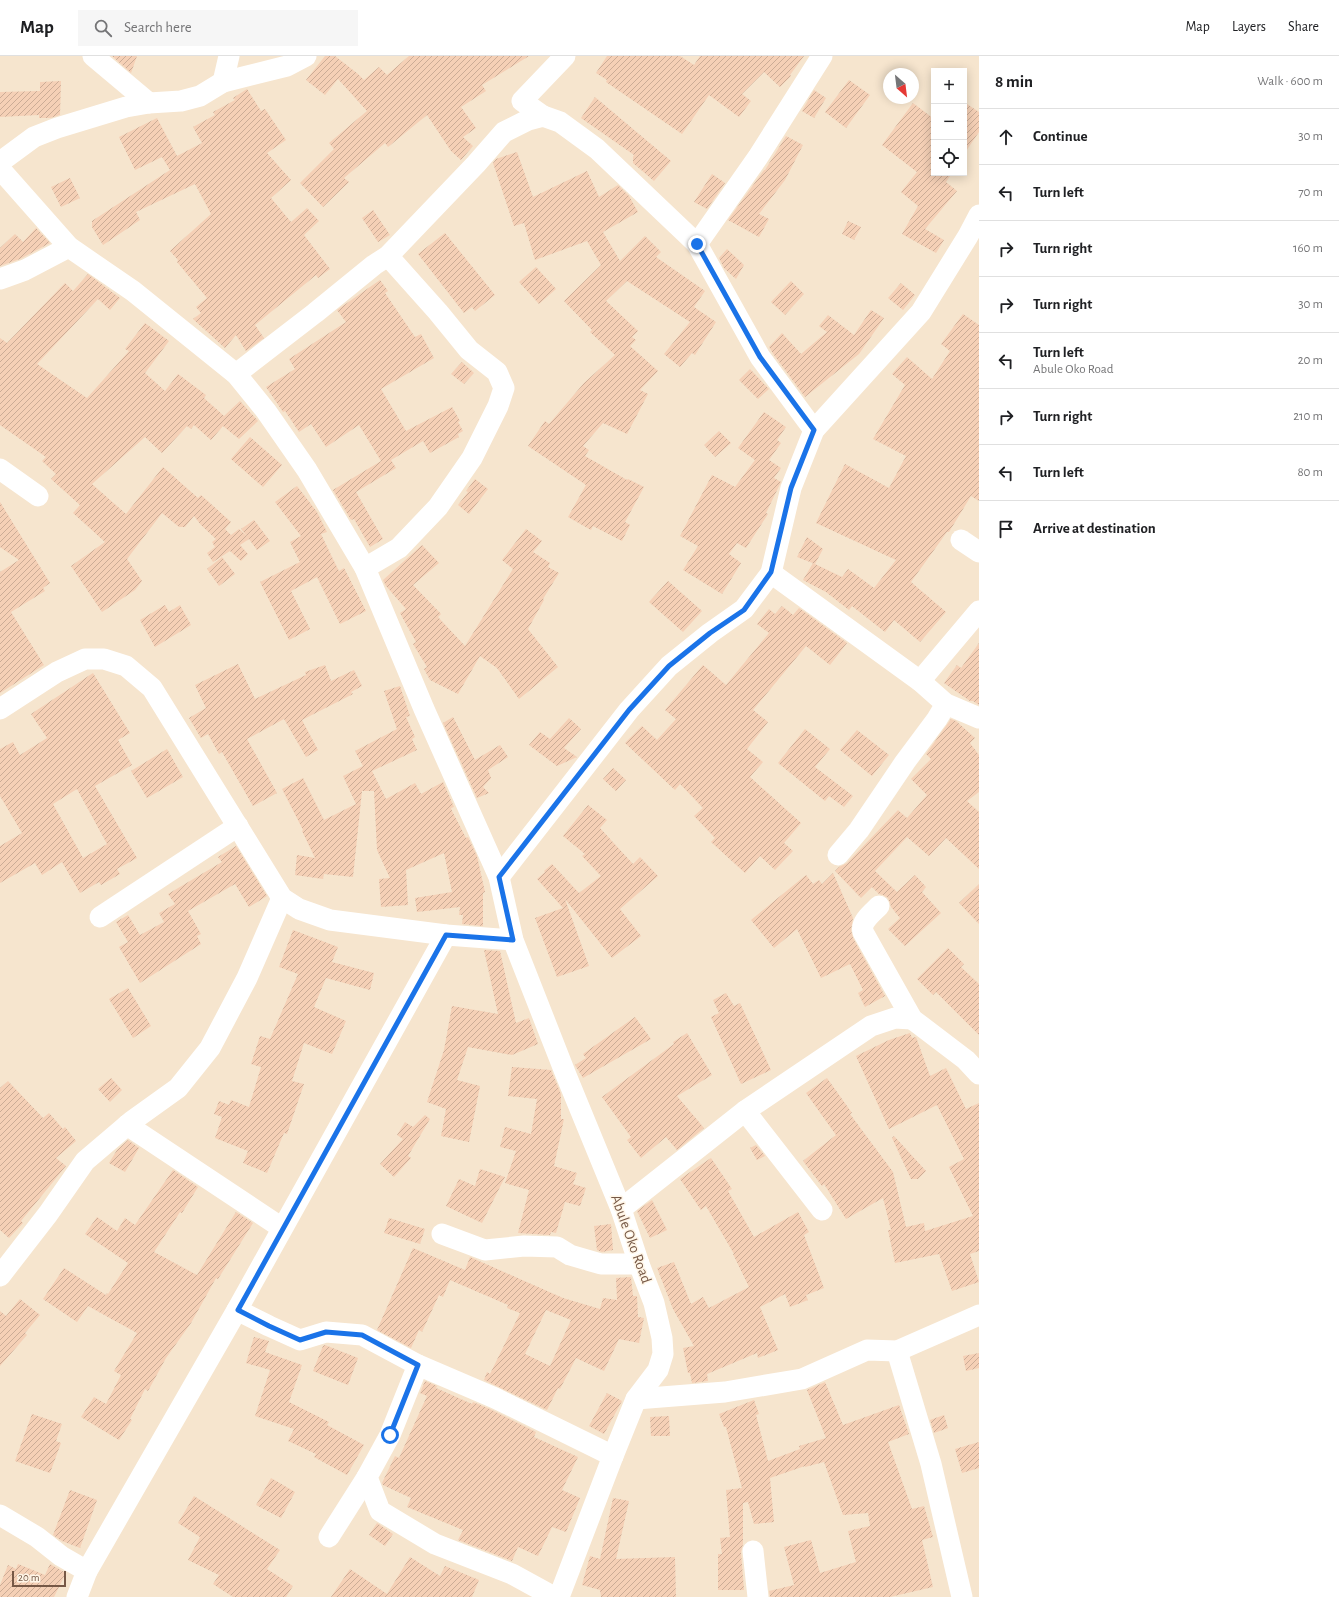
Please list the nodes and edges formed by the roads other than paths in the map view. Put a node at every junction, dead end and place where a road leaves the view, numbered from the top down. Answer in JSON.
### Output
{"nodes":[{"id":1,"x":93,"y":56,"type":"edge"},
{"id":2,"x":229,"y":56,"type":"edge"},
{"id":3,"x":306,"y":56,"type":"edge"},
{"id":4,"x":565,"y":56,"type":"edge"},
{"id":5,"x":822,"y":56,"type":"edge"},
{"id":6,"x":224,"y":82,"type":"junction"},
{"id":7,"x":149,"y":103,"type":"junction"},
{"id":8,"x":543,"y":116,"type":"junction"},
{"id":9,"x":0,"y":162,"type":"edge"},
{"id":10,"x":0,"y":169,"type":"edge"},
{"id":11,"x":979,"y":215,"type":"edge"},
{"id":12,"x":973,"y":239,"type":"edge"},
{"id":13,"x":697,"y":244,"type":"junction"},
{"id":14,"x":69,"y":246,"type":"junction"},
{"id":15,"x":388,"y":256,"type":"junction"},
{"id":16,"x":0,"y":279,"type":"edge"},
{"id":17,"x":236,"y":374,"type":"junction"},
{"id":18,"x":814,"y":430,"type":"junction"},
{"id":19,"x":0,"y":469,"type":"edge"},
{"id":20,"x":38,"y":496,"type":"dead end"},
{"id":21,"x":961,"y":540,"type":"dead end"},
{"id":22,"x":979,"y":552,"type":"edge"},
{"id":23,"x":365,"y":568,"type":"junction"},
{"id":24,"x":771,"y":572,"type":"junction"},
{"id":25,"x":979,"y":611,"type":"edge"},
{"id":26,"x":920,"y":681,"type":"junction"},
{"id":27,"x":946,"y":704,"type":"junction"},
{"id":28,"x":0,"y":709,"type":"edge"},
{"id":29,"x":979,"y":718,"type":"edge"},
{"id":30,"x":238,"y":826,"type":"junction"},
{"id":31,"x":838,"y":855,"type":"dead end"},
{"id":32,"x":499,"y":877,"type":"junction"},
{"id":33,"x":282,"y":898,"type":"junction"},
{"id":34,"x":878,"y":906,"type":"dead end"},
{"id":35,"x":100,"y":917,"type":"dead end"},
{"id":36,"x":446,"y":935,"type":"junction"},
{"id":37,"x":513,"y":940,"type":"junction"},
{"id":38,"x":912,"y":1019,"type":"junction"},
{"id":39,"x":979,"y":1074,"type":"edge"},
{"id":40,"x":745,"y":1111,"type":"junction"},
{"id":41,"x":127,"y":1125,"type":"junction"},
{"id":42,"x":621,"y":1209,"type":"junction"},
{"id":43,"x":822,"y":1210,"type":"dead end"},
{"id":44,"x":282,"y":1228,"type":"junction"},
{"id":45,"x":442,"y":1234,"type":"dead end"},
{"id":46,"x":639,"y":1264,"type":"junction"},
{"id":47,"x":0,"y":1276,"type":"edge"},
{"id":48,"x":238,"y":1310,"type":"junction"},
{"id":49,"x":979,"y":1315,"type":"edge"},
{"id":50,"x":896,"y":1351,"type":"junction"},
{"id":51,"x":418,"y":1365,"type":"junction"},
{"id":52,"x":636,"y":1399,"type":"junction"},
{"id":53,"x":612,"y":1456,"type":"junction"},
{"id":54,"x":368,"y":1477,"type":"junction"},
{"id":55,"x":0,"y":1516,"type":"edge"},
{"id":56,"x":329,"y":1537,"type":"dead end"},
{"id":57,"x":753,"y":1551,"type":"dead end"},
{"id":58,"x":87,"y":1570,"type":"junction"},
{"id":59,"x":565,"y":1592,"type":"edge"},
{"id":60,"x":77,"y":1597,"type":"edge"},
{"id":61,"x":554,"y":1597,"type":"edge"},
{"id":62,"x":758,"y":1597,"type":"edge"},
{"id":63,"x":962,"y":1597,"type":"edge"}],
"edges":[{"from":1,"to":7,"type":"street"},
{"from":2,"to":6,"type":"street"},
{"from":3,"to":6,"type":"street"},
{"from":4,"to":8,"type":"street"},
{"from":5,"to":13,"type":"street"},
{"from":6,"to":7,"type":"street"},
{"from":7,"to":9,"type":"street"},
{"from":8,"to":13,"type":"street"},
{"from":8,"to":15,"type":"street"},
{"from":10,"to":14,"type":"street","name":"Abule Oko Road"},
{"from":11,"to":12,"type":"street"},
{"from":12,"to":18,"type":"street"},
{"from":13,"to":18,"type":"street"},
{"from":14,"to":16,"type":"street"},
{"from":14,"to":17,"type":"street","name":"Abule Oko Road"},
{"from":15,"to":17,"type":"street"},
{"from":15,"to":23,"type":"street"},
{"from":17,"to":23,"type":"street","name":"Abule Oko Road"},
{"from":18,"to":24,"type":"street"},
{"from":19,"to":20,"type":"street"},
{"from":21,"to":22,"type":"street"},
{"from":23,"to":32,"type":"street","name":"Abule Oko Road"},
{"from":24,"to":26,"type":"street"},
{"from":24,"to":32,"type":"street"},
{"from":25,"to":26,"type":"street"},
{"from":26,"to":27,"type":"street"},
{"from":27,"to":29,"type":"street"},
{"from":27,"to":31,"type":"street"},
{"from":28,"to":30,"type":"street"},
{"from":30,"to":33,"type":"street"},
{"from":30,"to":35,"type":"street"},
{"from":32,"to":37,"type":"street","name":"Abule Oko Road"},
{"from":33,"to":36,"type":"street"},
{"from":33,"to":41,"type":"street"},
{"from":34,"to":38,"type":"street"},
{"from":36,"to":37,"type":"street"},
{"from":36,"to":44,"type":"street"},
{"from":37,"to":42,"type":"street","name":"Abule Oko Road"},
{"from":38,"to":39,"type":"street"},
{"from":38,"to":40,"type":"street"},
{"from":40,"to":42,"type":"street"},
{"from":40,"to":43,"type":"street"},
{"from":41,"to":44,"type":"street"},
{"from":41,"to":47,"type":"street"},
{"from":42,"to":46,"type":"street","name":"Abule Oko Road"},
{"from":44,"to":48,"type":"street"},
{"from":45,"to":46,"type":"street"},
{"from":46,"to":52,"type":"street","name":"Abule Oko Road"},
{"from":48,"to":51,"type":"street"},
{"from":48,"to":58,"type":"street"},
{"from":49,"to":50,"type":"street"},
{"from":50,"to":52,"type":"street"},
{"from":50,"to":63,"type":"street"},
{"from":51,"to":53,"type":"street"},
{"from":51,"to":54,"type":"street"},
{"from":52,"to":53,"type":"street","name":"Abule Oko Road"},
{"from":53,"to":59,"type":"street","name":"Abule Oko Road"},
{"from":54,"to":56,"type":"street"},
{"from":54,"to":61,"type":"street"},
{"from":55,"to":58,"type":"street"},
{"from":57,"to":62,"type":"street"},
{"from":58,"to":60,"type":"street"}]}
